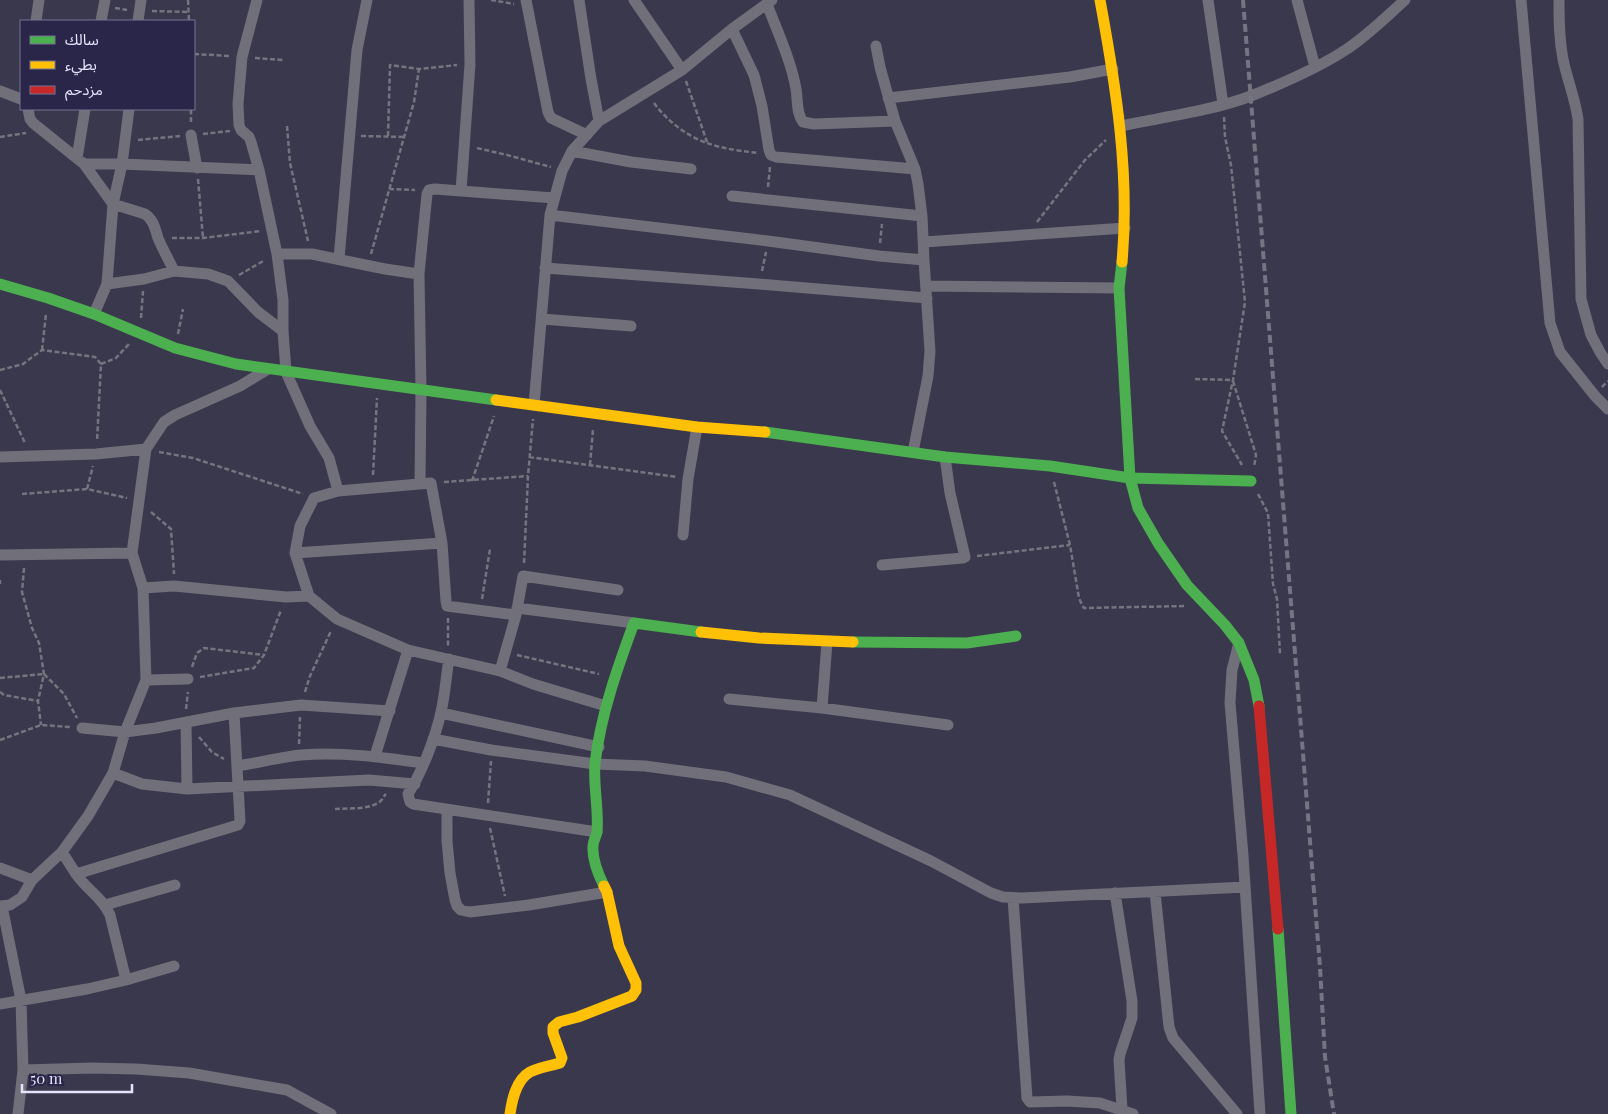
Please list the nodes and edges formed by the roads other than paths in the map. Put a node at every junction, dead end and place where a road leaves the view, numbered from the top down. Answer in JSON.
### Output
{"nodes":[{"id":1,"x":38,"y":0,"type":"edge"},
{"id":2,"x":257,"y":0,"type":"edge"},
{"id":3,"x":367,"y":0,"type":"edge"},
{"id":4,"x":469,"y":0,"type":"edge"},
{"id":5,"x":579,"y":0,"type":"edge"},
{"id":6,"x":634,"y":0,"type":"edge"},
{"id":7,"x":1100,"y":0,"type":"edge"},
{"id":8,"x":1208,"y":0,"type":"edge"},
{"id":9,"x":1298,"y":0,"type":"edge"},
{"id":10,"x":1405,"y":0,"type":"edge"},
{"id":11,"x":1521,"y":0,"type":"edge"},
{"id":12,"x":1559,"y":0,"type":"edge"},
{"id":13,"x":770,"y":2,"type":"edge"},
{"id":14,"x":104,"y":3,"type":"edge"},
{"id":15,"x":526,"y":3,"type":"edge"},
{"id":16,"x":36,"y":20,"type":"edge"},
{"id":17,"x":101,"y":20,"type":"edge"},
{"id":18,"x":732,"y":29,"type":"junction"},
{"id":19,"x":876,"y":46,"type":"dead end"},
{"id":20,"x":1315,"y":67,"type":"junction"},
{"id":21,"x":1113,"y":69,"type":"junction"},
{"id":22,"x":682,"y":70,"type":"junction"},
{"id":23,"x":0,"y":91,"type":"edge"},
{"id":24,"x":888,"y":98,"type":"junction"},
{"id":25,"x":20,"y":99,"type":"edge"},
{"id":26,"x":1223,"y":104,"type":"junction"},
{"id":27,"x":28,"y":110,"type":"edge"},
{"id":28,"x":85,"y":110,"type":"edge"},
{"id":29,"x":129,"y":110,"type":"edge"},
{"id":30,"x":599,"y":121,"type":"junction"},
{"id":31,"x":895,"y":121,"type":"junction"},
{"id":32,"x":1121,"y":126,"type":"junction"},
{"id":33,"x":587,"y":134,"type":"junction"},
{"id":34,"x":191,"y":135,"type":"road end"},
{"id":35,"x":572,"y":151,"type":"junction"},
{"id":36,"x":80,"y":161,"type":"junction"},
{"id":37,"x":122,"y":164,"type":"junction"},
{"id":38,"x":197,"y":168,"type":"junction"},
{"id":39,"x":690,"y":169,"type":"dead end"},
{"id":40,"x":914,"y":169,"type":"junction"},
{"id":41,"x":259,"y":170,"type":"junction"},
{"id":42,"x":462,"y":191,"type":"junction"},
{"id":43,"x":732,"y":196,"type":"dead end"},
{"id":44,"x":554,"y":198,"type":"junction"},
{"id":45,"x":113,"y":204,"type":"junction"},
{"id":46,"x":550,"y":215,"type":"junction"},
{"id":47,"x":922,"y":216,"type":"junction"},
{"id":48,"x":1125,"y":228,"type":"junction"},
{"id":49,"x":924,"y":242,"type":"junction"},
{"id":50,"x":277,"y":254,"type":"junction"},
{"id":51,"x":339,"y":259,"type":"junction"},
{"id":52,"x":924,"y":260,"type":"junction"},
{"id":53,"x":544,"y":268,"type":"junction"},
{"id":54,"x":174,"y":271,"type":"junction"},
{"id":55,"x":419,"y":274,"type":"junction"},
{"id":56,"x":0,"y":284,"type":"edge"},
{"id":57,"x":107,"y":284,"type":"junction"},
{"id":58,"x":926,"y":286,"type":"junction"},
{"id":59,"x":1119,"y":288,"type":"junction"},
{"id":60,"x":927,"y":298,"type":"junction"},
{"id":61,"x":94,"y":314,"type":"junction"},
{"id":62,"x":542,"y":319,"type":"junction"},
{"id":63,"x":631,"y":326,"type":"dead end"},
{"id":64,"x":283,"y":331,"type":"junction"},
{"id":65,"x":1608,"y":364,"type":"edge"},
{"id":66,"x":268,"y":369,"type":"junction"},
{"id":67,"x":286,"y":372,"type":"junction"},
{"id":68,"x":421,"y":391,"type":"junction"},
{"id":69,"x":534,"y":405,"type":"junction"},
{"id":70,"x":1608,"y":408,"type":"edge"},
{"id":71,"x":697,"y":427,"type":"junction"},
{"id":72,"x":146,"y":449,"type":"junction"},
{"id":73,"x":913,"y":452,"type":"junction"},
{"id":74,"x":0,"y":457,"type":"edge"},
{"id":75,"x":945,"y":457,"type":"junction"},
{"id":76,"x":1130,"y":478,"type":"junction"},
{"id":77,"x":1251,"y":481,"type":"road end"},
{"id":78,"x":425,"y":484,"type":"junction"},
{"id":79,"x":338,"y":490,"type":"junction"},
{"id":80,"x":683,"y":535,"type":"dead end"},
{"id":81,"x":442,"y":543,"type":"junction"},
{"id":82,"x":132,"y":553,"type":"junction"},
{"id":83,"x":295,"y":553,"type":"junction"},
{"id":84,"x":0,"y":555,"type":"edge"},
{"id":85,"x":882,"y":565,"type":"dead end"},
{"id":86,"x":144,"y":588,"type":"junction"},
{"id":87,"x":618,"y":590,"type":"dead end"},
{"id":88,"x":309,"y":596,"type":"junction"},
{"id":89,"x":516,"y":612,"type":"junction"},
{"id":90,"x":634,"y":624,"type":"junction"},
{"id":91,"x":1016,"y":636,"type":"dead end"},
{"id":92,"x":827,"y":642,"type":"junction"},
{"id":93,"x":1239,"y":643,"type":"junction"},
{"id":94,"x":408,"y":650,"type":"junction"},
{"id":95,"x":449,"y":659,"type":"junction"},
{"id":96,"x":500,"y":671,"type":"junction"},
{"id":97,"x":188,"y":679,"type":"road end"},
{"id":98,"x":146,"y":680,"type":"junction"},
{"id":99,"x":729,"y":699,"type":"dead end"},
{"id":100,"x":606,"y":706,"type":"junction"},
{"id":101,"x":822,"y":708,"type":"junction"},
{"id":102,"x":390,"y":711,"type":"junction"},
{"id":103,"x":234,"y":713,"type":"junction"},
{"id":104,"x":441,"y":713,"type":"junction"},
{"id":105,"x":186,"y":722,"type":"junction"},
{"id":106,"x":948,"y":726,"type":"dead end"},
{"id":107,"x":82,"y":728,"type":"road end"},
{"id":108,"x":125,"y":732,"type":"junction"},
{"id":109,"x":433,"y":740,"type":"junction"},
{"id":110,"x":598,"y":747,"type":"junction"},
{"id":111,"x":376,"y":756,"type":"junction"},
{"id":112,"x":423,"y":763,"type":"junction"},
{"id":113,"x":595,"y":764,"type":"junction"},
{"id":114,"x":237,"y":766,"type":"junction"},
{"id":115,"x":113,"y":773,"type":"junction"},
{"id":116,"x":415,"y":784,"type":"junction"},
{"id":117,"x":237,"y":787,"type":"junction"},
{"id":118,"x":187,"y":789,"type":"junction"},
{"id":119,"x":448,"y":810,"type":"junction"},
{"id":120,"x":597,"y":832,"type":"junction"},
{"id":121,"x":62,"y":852,"type":"junction"},
{"id":122,"x":0,"y":868,"type":"edge"},
{"id":123,"x":76,"y":874,"type":"junction"},
{"id":124,"x":32,"y":880,"type":"junction"},
{"id":125,"x":176,"y":885,"type":"dead end"},
{"id":126,"x":1245,"y":887,"type":"junction"},
{"id":127,"x":607,"y":892,"type":"junction"},
{"id":128,"x":1155,"y":892,"type":"junction"},
{"id":129,"x":1115,"y":893,"type":"junction"},
{"id":130,"x":1013,"y":898,"type":"junction"},
{"id":131,"x":105,"y":905,"type":"junction"},
{"id":132,"x":1,"y":906,"type":"edge"},
{"id":133,"x":174,"y":966,"type":"dead end"},
{"id":134,"x":126,"y":980,"type":"junction"},
{"id":135,"x":21,"y":1000,"type":"junction"},
{"id":136,"x":0,"y":1004,"type":"edge"},
{"id":137,"x":23,"y":1070,"type":"junction"},
{"id":138,"x":1122,"y":1109,"type":"junction"},
{"id":139,"x":18,"y":1114,"type":"edge"},
{"id":140,"x":331,"y":1114,"type":"edge"},
{"id":141,"x":510,"y":1114,"type":"edge"},
{"id":142,"x":1133,"y":1114,"type":"edge"},
{"id":143,"x":1237,"y":1114,"type":"edge"},
{"id":144,"x":1260,"y":1114,"type":"edge"},
{"id":145,"x":1291,"y":1114,"type":"edge"}],
"edges":[{"from":1,"to":16,"type":"street"},
{"from":2,"to":41,"type":"street"},
{"from":3,"to":51,"type":"street"},
{"from":4,"to":42,"type":"street"},
{"from":5,"to":30,"type":"street"},
{"from":6,"to":22,"type":"street"},
{"from":7,"to":21,"type":"street"},
{"from":8,"to":26,"type":"street"},
{"from":9,"to":20,"type":"street"},
{"from":10,"to":20,"type":"street"},
{"from":11,"to":70,"type":"street"},
{"from":12,"to":65,"type":"street"},
{"from":13,"to":18,"type":"street"},
{"from":13,"to":31,"type":"street"},
{"from":14,"to":17,"type":"street"},
{"from":15,"to":33,"type":"street"},
{"from":18,"to":22,"type":"street"},
{"from":18,"to":40,"type":"street"},
{"from":19,"to":24,"type":"street"},
{"from":20,"to":26,"type":"street"},
{"from":21,"to":24,"type":"street"},
{"from":21,"to":32,"type":"street"},
{"from":22,"to":30,"type":"street"},
{"from":23,"to":25,"type":"street"},
{"from":24,"to":31,"type":"street"},
{"from":26,"to":32,"type":"street"},
{"from":27,"to":36,"type":"street"},
{"from":28,"to":36,"type":"street"},
{"from":29,"to":37,"type":"street"},
{"from":30,"to":33,"type":"street"},
{"from":31,"to":40,"type":"street"},
{"from":32,"to":48,"type":"street"},
{"from":33,"to":35,"type":"street"},
{"from":34,"to":38,"type":"street"},
{"from":35,"to":39,"type":"street"},
{"from":35,"to":44,"type":"street"},
{"from":36,"to":37,"type":"street"},
{"from":36,"to":45,"type":"street"},
{"from":37,"to":38,"type":"street"},
{"from":37,"to":45,"type":"street"},
{"from":38,"to":41,"type":"street"},
{"from":40,"to":47,"type":"street"},
{"from":41,"to":50,"type":"street"},
{"from":42,"to":44,"type":"street"},
{"from":42,"to":55,"type":"street"},
{"from":43,"to":47,"type":"street"},
{"from":44,"to":46,"type":"street"},
{"from":45,"to":54,"type":"street"},
{"from":45,"to":57,"type":"street"},
{"from":46,"to":52,"type":"street"},
{"from":46,"to":53,"type":"street"},
{"from":47,"to":49,"type":"street"},
{"from":48,"to":49,"type":"street"},
{"from":48,"to":59,"type":"street"},
{"from":49,"to":52,"type":"street"},
{"from":50,"to":51,"type":"street"},
{"from":50,"to":64,"type":"street"},
{"from":51,"to":55,"type":"street"},
{"from":52,"to":58,"type":"street"},
{"from":53,"to":60,"type":"street"},
{"from":53,"to":62,"type":"street"},
{"from":54,"to":57,"type":"street"},
{"from":54,"to":64,"type":"street"},
{"from":55,"to":68,"type":"street"},
{"from":56,"to":61,"type":"street"},
{"from":57,"to":61,"type":"street"},
{"from":58,"to":59,"type":"street"},
{"from":58,"to":60,"type":"street"},
{"from":59,"to":76,"type":"street"},
{"from":60,"to":73,"type":"street"},
{"from":61,"to":66,"type":"street"},
{"from":62,"to":63,"type":"street"},
{"from":62,"to":69,"type":"street"},
{"from":64,"to":67,"type":"street"},
{"from":66,"to":67,"type":"street"},
{"from":66,"to":72,"type":"street"},
{"from":67,"to":68,"type":"street"},
{"from":67,"to":79,"type":"street"},
{"from":68,"to":69,"type":"street"},
{"from":68,"to":78,"type":"street"},
{"from":69,"to":71,"type":"street"},
{"from":71,"to":73,"type":"street"},
{"from":71,"to":80,"type":"street"},
{"from":72,"to":74,"type":"street"},
{"from":72,"to":82,"type":"street"},
{"from":73,"to":75,"type":"street"},
{"from":75,"to":76,"type":"street"},
{"from":75,"to":85,"type":"street"},
{"from":76,"to":77,"type":"street"},
{"from":76,"to":93,"type":"street"},
{"from":78,"to":79,"type":"street"},
{"from":78,"to":81,"type":"street"},
{"from":79,"to":83,"type":"street"},
{"from":81,"to":83,"type":"street"},
{"from":81,"to":89,"type":"street"},
{"from":82,"to":84,"type":"street"},
{"from":82,"to":86,"type":"street"},
{"from":83,"to":88,"type":"street"},
{"from":86,"to":88,"type":"street"},
{"from":86,"to":98,"type":"street"},
{"from":87,"to":89,"type":"street"},
{"from":88,"to":94,"type":"street"},
{"from":89,"to":90,"type":"street"},
{"from":89,"to":96,"type":"street"},
{"from":90,"to":92,"type":"street"},
{"from":90,"to":100,"type":"street"},
{"from":91,"to":92,"type":"street"},
{"from":92,"to":101,"type":"street"},
{"from":93,"to":126,"type":"street"},
{"from":93,"to":145,"type":"street"},
{"from":94,"to":95,"type":"street"},
{"from":94,"to":102,"type":"street"},
{"from":95,"to":96,"type":"street"},
{"from":95,"to":104,"type":"street"},
{"from":96,"to":100,"type":"street"},
{"from":97,"to":98,"type":"street"},
{"from":98,"to":108,"type":"street"},
{"from":99,"to":101,"type":"street"},
{"from":100,"to":110,"type":"street"},
{"from":101,"to":106,"type":"street"},
{"from":102,"to":103,"type":"street"},
{"from":102,"to":111,"type":"street"},
{"from":103,"to":105,"type":"street"},
{"from":103,"to":114,"type":"street"},
{"from":104,"to":109,"type":"street"},
{"from":104,"to":110,"type":"street"},
{"from":105,"to":108,"type":"street"},
{"from":105,"to":118,"type":"street"},
{"from":107,"to":108,"type":"street"},
{"from":108,"to":115,"type":"street"},
{"from":109,"to":112,"type":"street"},
{"from":109,"to":113,"type":"street"},
{"from":110,"to":113,"type":"street"},
{"from":111,"to":112,"type":"street"},
{"from":111,"to":114,"type":"street"},
{"from":112,"to":116,"type":"street"},
{"from":113,"to":120,"type":"street"},
{"from":113,"to":130,"type":"street"},
{"from":114,"to":117,"type":"street"},
{"from":115,"to":118,"type":"street"},
{"from":115,"to":121,"type":"street"},
{"from":116,"to":117,"type":"street"},
{"from":116,"to":119,"type":"street"},
{"from":117,"to":118,"type":"street"},
{"from":117,"to":123,"type":"street"},
{"from":119,"to":120,"type":"street"},
{"from":119,"to":127,"type":"street"},
{"from":120,"to":127,"type":"street"},
{"from":121,"to":123,"type":"street"},
{"from":121,"to":124,"type":"street"},
{"from":122,"to":124,"type":"street"},
{"from":123,"to":131,"type":"street"},
{"from":124,"to":132,"type":"street"},
{"from":125,"to":131,"type":"street"},
{"from":126,"to":128,"type":"street"},
{"from":126,"to":144,"type":"street"},
{"from":127,"to":141,"type":"street"},
{"from":128,"to":129,"type":"street"},
{"from":128,"to":143,"type":"street"},
{"from":129,"to":130,"type":"street"},
{"from":129,"to":138,"type":"street"},
{"from":130,"to":138,"type":"street"},
{"from":131,"to":134,"type":"street"},
{"from":132,"to":135,"type":"street"},
{"from":133,"to":134,"type":"street"},
{"from":134,"to":135,"type":"street"},
{"from":135,"to":136,"type":"street"},
{"from":135,"to":137,"type":"street"},
{"from":137,"to":139,"type":"street"},
{"from":137,"to":140,"type":"street"},
{"from":138,"to":142,"type":"street"}]}
